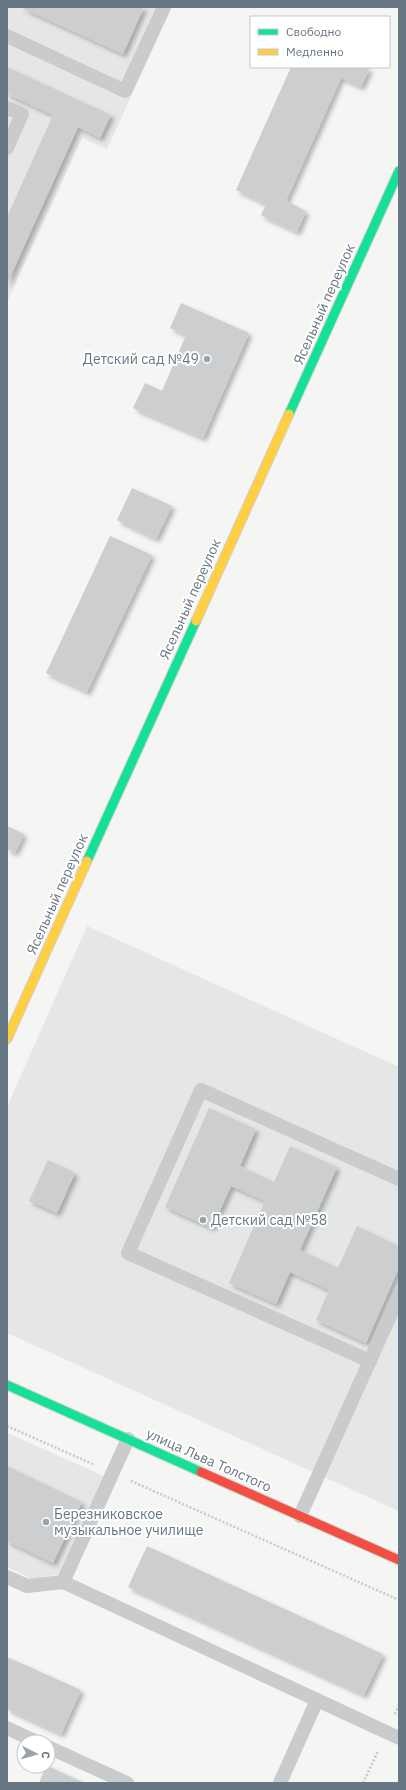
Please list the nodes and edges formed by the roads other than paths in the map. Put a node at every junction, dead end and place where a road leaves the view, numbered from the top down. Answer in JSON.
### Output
{"nodes":[{"id":1,"x":164,"y":7,"type":"edge"},
{"id":2,"x":7,"y":36,"type":"edge"},
{"id":3,"x":7,"y":108,"type":"edge"},
{"id":4,"x":7,"y":148,"type":"edge"},
{"id":5,"x":399,"y":171,"type":"edge"},
{"id":6,"x":7,"y":1039,"type":"edge"},
{"id":7,"x":399,"y":1179,"type":"edge"},
{"id":8,"x":399,"y":1296,"type":"edge"},
{"id":9,"x":370,"y":1361,"type":"junction"},
{"id":10,"x":7,"y":1385,"type":"edge"},
{"id":11,"x":128,"y":1439,"type":"junction"},
{"id":12,"x":300,"y":1516,"type":"junction"},
{"id":13,"x":399,"y":1560,"type":"edge"},
{"id":14,"x":7,"y":1577,"type":"edge"},
{"id":15,"x":63,"y":1582,"type":"junction"},
{"id":16,"x":317,"y":1700,"type":"junction"},
{"id":17,"x":7,"y":1728,"type":"edge"},
{"id":18,"x":20,"y":1734,"type":"edge"},
{"id":19,"x":399,"y":1738,"type":"edge"},
{"id":20,"x":56,"y":1751,"type":"edge"},
{"id":21,"x":127,"y":1783,"type":"edge"},
{"id":22,"x":280,"y":1783,"type":"edge"}],
"edges":[{"from":1,"to":2,"type":"lane"},
{"from":3,"to":4,"type":"lane"},
{"from":5,"to":6,"type":"street","name":"Ясельный переулок"},
{"from":7,"to":9,"type":"lane"},
{"from":8,"to":9,"type":"lane"},
{"from":9,"to":12,"type":"lane"},
{"from":10,"to":11,"type":"street","name":"улица Льва Толстого"},
{"from":11,"to":12,"type":"street","name":"улица Льва Толстого"},
{"from":11,"to":15,"type":"lane"},
{"from":12,"to":13,"type":"street","name":"улица Льва Толстого"},
{"from":14,"to":15,"type":"lane"},
{"from":15,"to":16,"type":"lane"},
{"from":16,"to":19,"type":"lane"},
{"from":16,"to":22,"type":"lane"},
{"from":17,"to":18,"type":"lane"},
{"from":20,"to":21,"type":"lane"}]}
